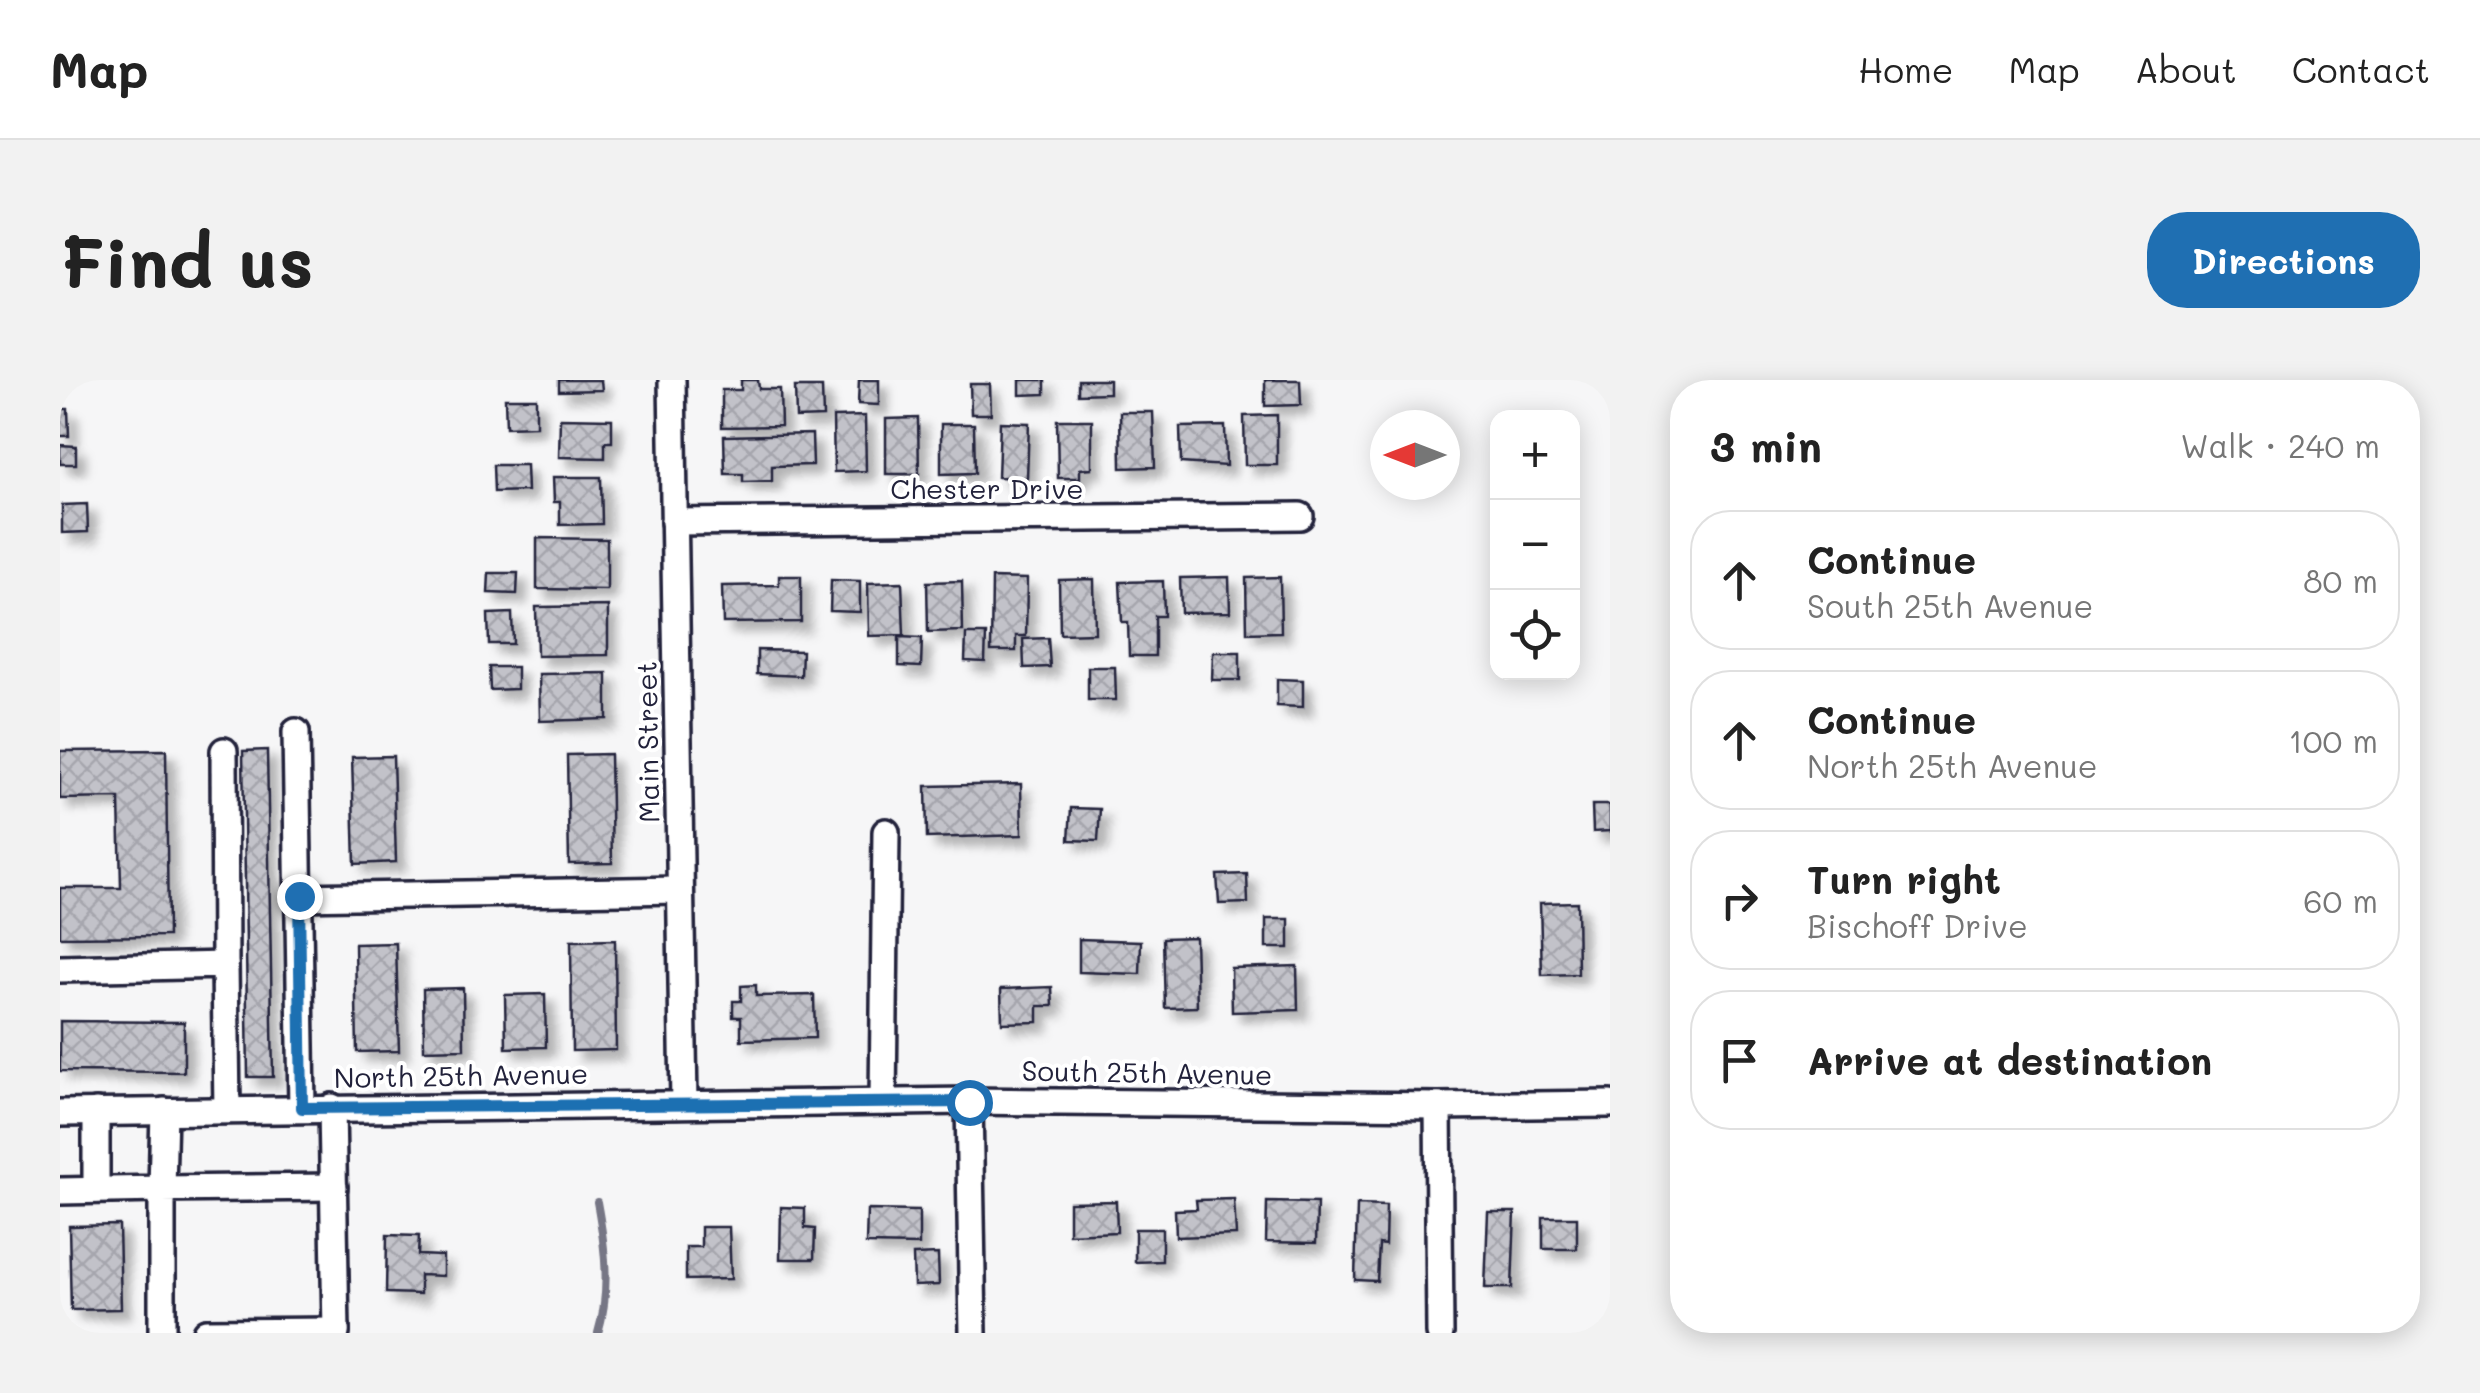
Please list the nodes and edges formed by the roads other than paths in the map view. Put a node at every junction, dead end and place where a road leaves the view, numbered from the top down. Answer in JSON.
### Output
{"nodes":[{"id":1,"x":672,"y":380,"type":"edge"},
{"id":2,"x":1300,"y":516,"type":"dead end"},
{"id":3,"x":674,"y":522,"type":"junction"},
{"id":4,"x":296,"y":732,"type":"dead end"},
{"id":5,"x":224,"y":751,"type":"dead end"},
{"id":6,"x":886,"y":832,"type":"dead end"},
{"id":7,"x":680,"y":890,"type":"junction"},
{"id":8,"x":299,"y":896,"type":"junction"},
{"id":9,"x":225,"y":964,"type":"junction"},
{"id":10,"x":60,"y":969,"type":"edge"},
{"id":11,"x":883,"y":1102,"type":"junction"},
{"id":12,"x":969,"y":1102,"type":"junction"},
{"id":13,"x":684,"y":1103,"type":"junction"},
{"id":14,"x":1610,"y":1104,"type":"edge"},
{"id":15,"x":1438,"y":1106,"type":"junction"},
{"id":16,"x":302,"y":1108,"type":"junction"},
{"id":17,"x":332,"y":1108,"type":"junction"},
{"id":18,"x":227,"y":1110,"type":"junction"},
{"id":19,"x":164,"y":1111,"type":"junction"},
{"id":20,"x":96,"y":1112,"type":"junction"},
{"id":21,"x":60,"y":1113,"type":"edge"},
{"id":22,"x":334,"y":1186,"type":"junction"},
{"id":23,"x":162,"y":1189,"type":"junction"},
{"id":24,"x":60,"y":1190,"type":"edge"},
{"id":25,"x":96,"y":1190,"type":"junction"},
{"id":26,"x":160,"y":1332,"type":"edge"},
{"id":27,"x":336,"y":1332,"type":"edge"},
{"id":28,"x":206,"y":1333,"type":"edge"},
{"id":29,"x":973,"y":1333,"type":"edge"},
{"id":30,"x":1440,"y":1333,"type":"edge"}],
"edges":[{"from":1,"to":3,"type":"street","name":"Main Street"},
{"from":2,"to":3,"type":"street","name":"Chester Drive"},
{"from":3,"to":7,"type":"street","name":"Main Street"},
{"from":4,"to":8,"type":"street"},
{"from":5,"to":9,"type":"street"},
{"from":6,"to":11,"type":"street"},
{"from":7,"to":8,"type":"street"},
{"from":7,"to":13,"type":"street","name":"Main Street"},
{"from":8,"to":16,"type":"street"},
{"from":9,"to":10,"type":"street"},
{"from":9,"to":18,"type":"street"},
{"from":11,"to":12,"type":"street","name":"South 25th Avenue"},
{"from":11,"to":13,"type":"street","name":"South 25th Avenue"},
{"from":12,"to":15,"type":"street","name":"South 25th Avenue"},
{"from":12,"to":29,"type":"street"},
{"from":13,"to":17,"type":"street","name":"North 25th Avenue"},
{"from":14,"to":15,"type":"street","name":"South 25th Avenue"},
{"from":15,"to":30,"type":"street"},
{"from":16,"to":17,"type":"street","name":"North 25th Avenue"},
{"from":16,"to":18,"type":"street","name":"North 25th Avenue"},
{"from":17,"to":22,"type":"street"},
{"from":18,"to":19,"type":"street","name":"North 25th Avenue"},
{"from":19,"to":20,"type":"street","name":"North 25th Avenue"},
{"from":19,"to":23,"type":"street"},
{"from":20,"to":21,"type":"street","name":"North 25th Avenue"},
{"from":20,"to":25,"type":"street"},
{"from":22,"to":23,"type":"street"},
{"from":22,"to":27,"type":"street"},
{"from":23,"to":25,"type":"street"},
{"from":23,"to":26,"type":"street"},
{"from":24,"to":25,"type":"street"},
{"from":26,"to":28,"type":"street"},
{"from":27,"to":28,"type":"street"}]}
